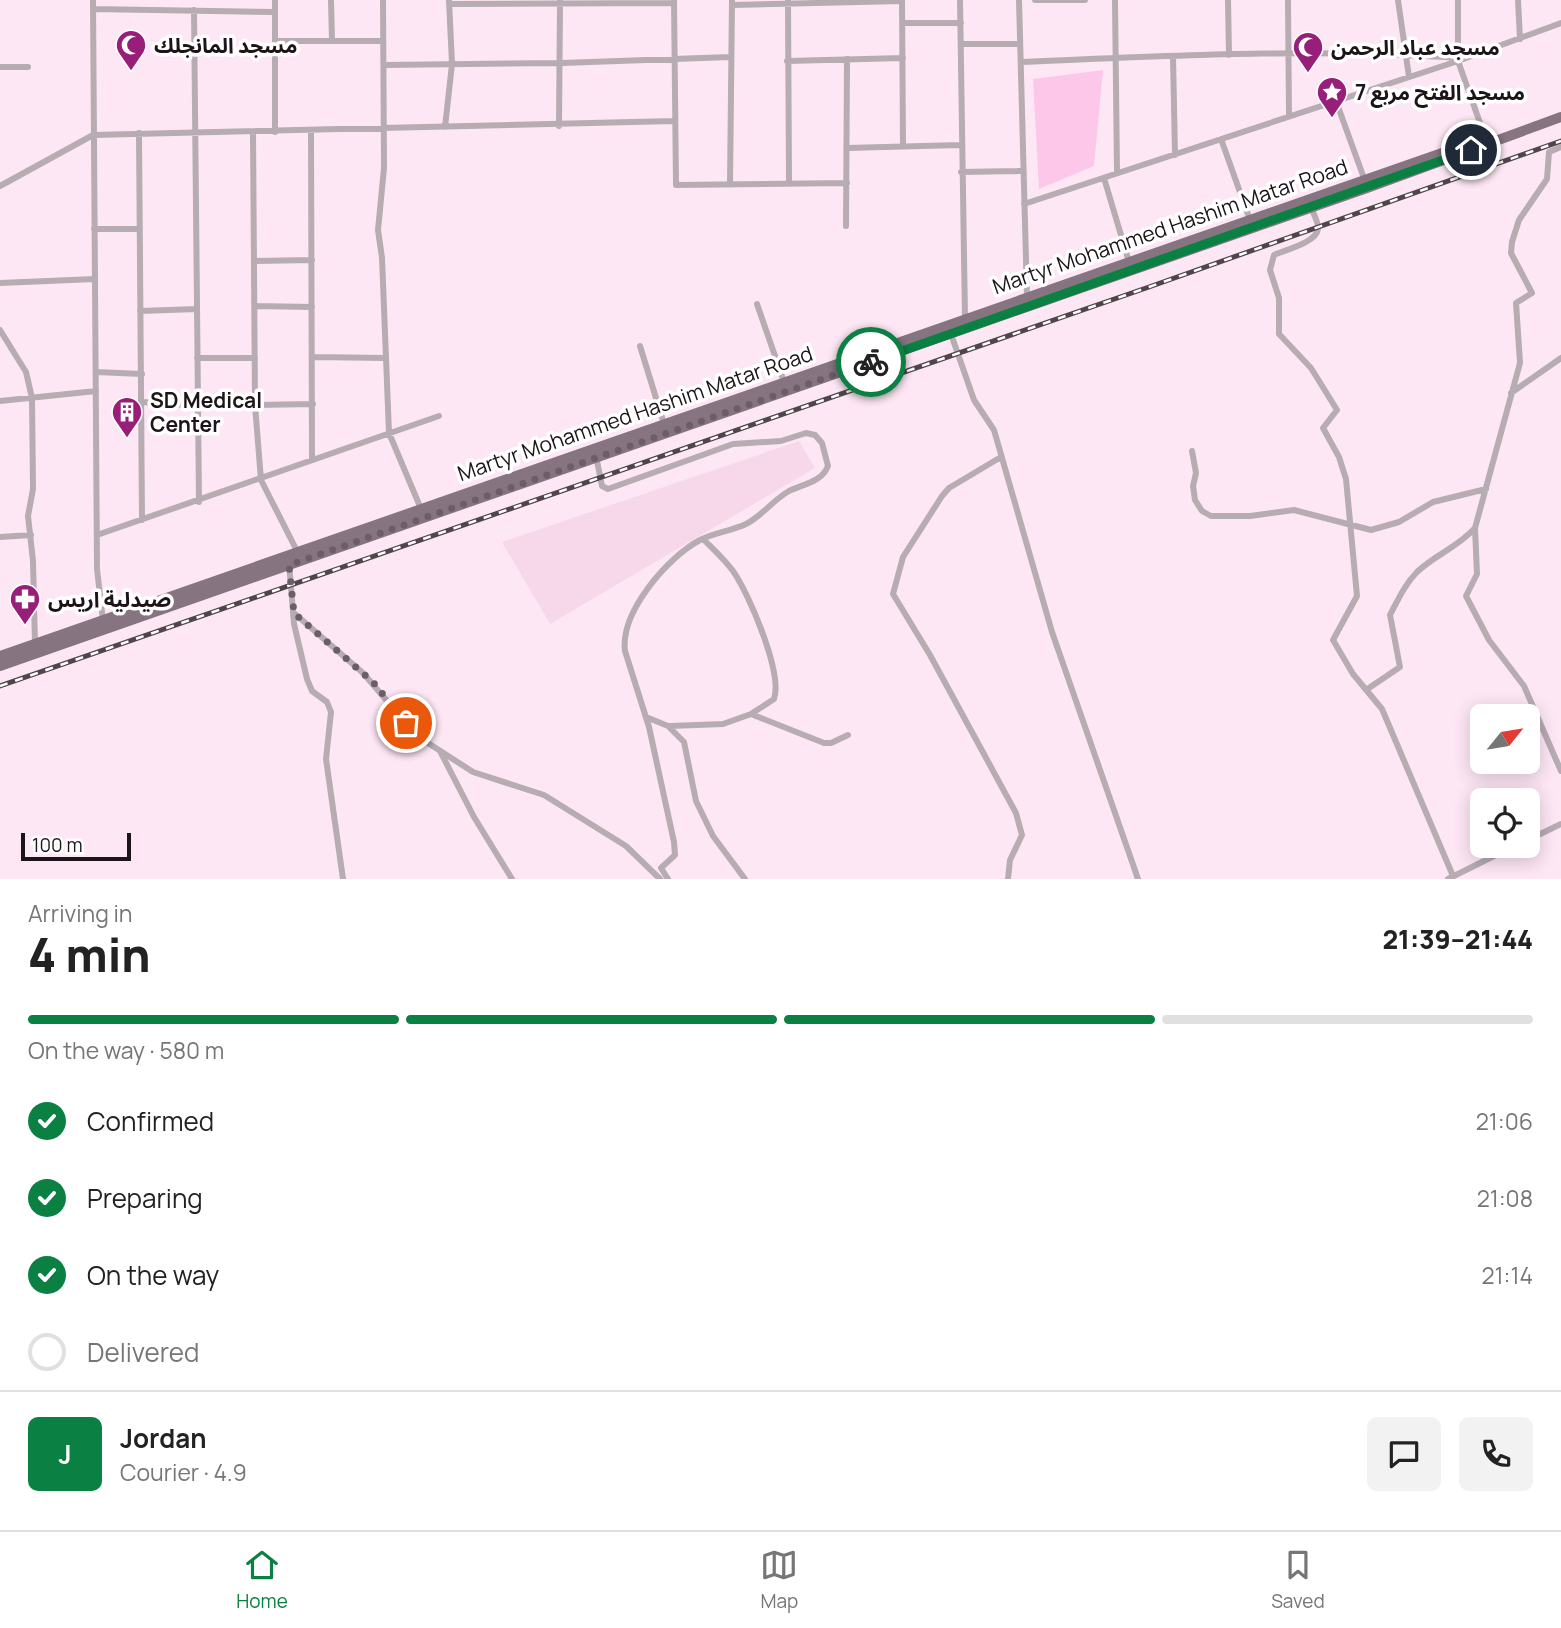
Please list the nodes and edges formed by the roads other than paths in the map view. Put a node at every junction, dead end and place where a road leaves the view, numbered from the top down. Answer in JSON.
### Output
{"nodes":[{"id":1,"x":93,"y":0,"type":"edge"},
{"id":2,"x":219,"y":0,"type":"edge"},
{"id":3,"x":275,"y":0,"type":"edge"},
{"id":4,"x":331,"y":0,"type":"edge"},
{"id":5,"x":383,"y":0,"type":"edge"},
{"id":6,"x":960,"y":0,"type":"edge"},
{"id":7,"x":1019,"y":0,"type":"edge"},
{"id":8,"x":1035,"y":0,"type":"edge"},
{"id":9,"x":1085,"y":0,"type":"edge"},
{"id":10,"x":1115,"y":0,"type":"edge"},
{"id":11,"x":1228,"y":0,"type":"edge"},
{"id":12,"x":1287,"y":0,"type":"edge"},
{"id":13,"x":1398,"y":0,"type":"edge"},
{"id":14,"x":1458,"y":0,"type":"edge"},
{"id":15,"x":1518,"y":0,"type":"edge"},
{"id":16,"x":614,"y":1,"type":"edge"},
{"id":17,"x":674,"y":1,"type":"edge"},
{"id":18,"x":788,"y":1,"type":"edge"},
{"id":19,"x":845,"y":1,"type":"edge"},
{"id":20,"x":902,"y":1,"type":"edge"},
{"id":21,"x":449,"y":2,"type":"edge"},
{"id":22,"x":503,"y":2,"type":"edge"},
{"id":23,"x":560,"y":2,"type":"edge"},
{"id":24,"x":732,"y":2,"type":"edge"},
{"id":25,"x":93,"y":9,"type":"junction"},
{"id":26,"x":194,"y":10,"type":"junction"},
{"id":27,"x":219,"y":11,"type":"junction"},
{"id":28,"x":275,"y":12,"type":"junction"},
{"id":29,"x":903,"y":23,"type":"junction"},
{"id":30,"x":961,"y":23,"type":"junction"},
{"id":31,"x":1561,"y":23,"type":"edge"},
{"id":32,"x":1520,"y":38,"type":"junction"},
{"id":33,"x":275,"y":41,"type":"junction"},
{"id":34,"x":332,"y":41,"type":"junction"},
{"id":35,"x":383,"y":41,"type":"junction"},
{"id":36,"x":961,"y":44,"type":"junction"},
{"id":37,"x":1020,"y":44,"type":"junction"},
{"id":38,"x":1407,"y":54,"type":"junction"},
{"id":39,"x":1229,"y":55,"type":"junction"},
{"id":40,"x":1288,"y":56,"type":"junction"},
{"id":41,"x":730,"y":57,"type":"junction"},
{"id":42,"x":1173,"y":57,"type":"junction"},
{"id":43,"x":674,"y":58,"type":"junction"},
{"id":44,"x":902,"y":58,"type":"junction"},
{"id":45,"x":1115,"y":58,"type":"junction"},
{"id":46,"x":847,"y":59,"type":"junction"},
{"id":47,"x":1458,"y":60,"type":"junction"},
{"id":48,"x":788,"y":61,"type":"junction"},
{"id":49,"x":1021,"y":62,"type":"junction"},
{"id":50,"x":562,"y":63,"type":"junction"},
{"id":51,"x":452,"y":64,"type":"junction"},
{"id":52,"x":384,"y":65,"type":"junction"},
{"id":53,"x":0,"y":67,"type":"edge"},
{"id":54,"x":28,"y":67,"type":"dead end"},
{"id":55,"x":1409,"y":77,"type":"junction"},
{"id":56,"x":1336,"y":101,"type":"junction"},
{"id":57,"x":1561,"y":111,"type":"edge"},
{"id":58,"x":1289,"y":116,"type":"junction"},
{"id":59,"x":1561,"y":117,"type":"edge"},
{"id":60,"x":673,"y":121,"type":"junction"},
{"id":61,"x":559,"y":126,"type":"junction"},
{"id":62,"x":445,"y":127,"type":"junction"},
{"id":63,"x":384,"y":128,"type":"junction"},
{"id":64,"x":253,"y":132,"type":"junction"},
{"id":65,"x":275,"y":132,"type":"junction"},
{"id":66,"x":311,"y":132,"type":"junction"},
{"id":67,"x":139,"y":133,"type":"junction"},
{"id":68,"x":196,"y":133,"type":"junction"},
{"id":69,"x":93,"y":135,"type":"junction"},
{"id":70,"x":1485,"y":137,"type":"junction"},
{"id":71,"x":1221,"y":139,"type":"junction"},
{"id":72,"x":960,"y":145,"type":"junction"},
{"id":73,"x":903,"y":146,"type":"junction"},
{"id":74,"x":1561,"y":147,"type":"edge"},
{"id":75,"x":847,"y":148,"type":"junction"},
{"id":76,"x":1175,"y":155,"type":"junction"},
{"id":77,"x":1023,"y":171,"type":"junction"},
{"id":78,"x":961,"y":172,"type":"junction"},
{"id":79,"x":1117,"y":173,"type":"junction"},
{"id":80,"x":1104,"y":178,"type":"junction"},
{"id":81,"x":789,"y":183,"type":"junction"},
{"id":82,"x":846,"y":183,"type":"junction"},
{"id":83,"x":1366,"y":184,"type":"junction"},
{"id":84,"x":730,"y":185,"type":"junction"},
{"id":85,"x":0,"y":186,"type":"edge"},
{"id":86,"x":1024,"y":204,"type":"junction"},
{"id":87,"x":1311,"y":207,"type":"junction"},
{"id":88,"x":1250,"y":220,"type":"junction"},
{"id":89,"x":846,"y":226,"type":"dead end"},
{"id":90,"x":94,"y":229,"type":"junction"},
{"id":91,"x":139,"y":229,"type":"junction"},
{"id":92,"x":312,"y":260,"type":"junction"},
{"id":93,"x":254,"y":261,"type":"junction"},
{"id":94,"x":1129,"y":262,"type":"junction"},
{"id":95,"x":95,"y":279,"type":"junction"},
{"id":96,"x":0,"y":283,"type":"edge"},
{"id":97,"x":1027,"y":297,"type":"junction"},
{"id":98,"x":757,"y":304,"type":"dead end"},
{"id":99,"x":255,"y":306,"type":"junction"},
{"id":100,"x":312,"y":307,"type":"junction"},
{"id":101,"x":197,"y":309,"type":"junction"},
{"id":102,"x":140,"y":311,"type":"junction"},
{"id":103,"x":965,"y":319,"type":"junction"},
{"id":104,"x":0,"y":330,"type":"edge"},
{"id":105,"x":951,"y":334,"type":"junction"},
{"id":106,"x":640,"y":346,"type":"dead end"},
{"id":107,"x":313,"y":357,"type":"junction"},
{"id":108,"x":197,"y":358,"type":"junction"},
{"id":109,"x":255,"y":358,"type":"junction"},
{"id":110,"x":386,"y":358,"type":"junction"},
{"id":111,"x":1561,"y":358,"type":"edge"},
{"id":112,"x":96,"y":372,"type":"junction"},
{"id":113,"x":142,"y":374,"type":"junction"},
{"id":114,"x":784,"y":382,"type":"junction"},
{"id":115,"x":96,"y":391,"type":"junction"},
{"id":116,"x":1510,"y":394,"type":"junction"},
{"id":117,"x":32,"y":398,"type":"junction"},
{"id":118,"x":0,"y":401,"type":"edge"},
{"id":119,"x":143,"y":402,"type":"junction"},
{"id":120,"x":313,"y":404,"type":"junction"},
{"id":121,"x":255,"y":405,"type":"junction"},
{"id":122,"x":198,"y":406,"type":"junction"},
{"id":123,"x":439,"y":416,"type":"dead end"},
{"id":124,"x":664,"y":424,"type":"junction"},
{"id":125,"x":389,"y":433,"type":"junction"},
{"id":126,"x":1192,"y":452,"type":"dead end"},
{"id":127,"x":596,"y":456,"type":"junction"},
{"id":128,"x":1001,"y":457,"type":"junction"},
{"id":129,"x":312,"y":460,"type":"junction"},
{"id":130,"x":261,"y":480,"type":"junction"},
{"id":131,"x":1486,"y":489,"type":"junction"},
{"id":132,"x":199,"y":502,"type":"junction"},
{"id":133,"x":421,"y":509,"type":"junction"},
{"id":134,"x":142,"y":520,"type":"junction"},
{"id":135,"x":1351,"y":524,"type":"junction"},
{"id":136,"x":1475,"y":528,"type":"junction"},
{"id":137,"x":31,"y":535,"type":"junction"},
{"id":138,"x":97,"y":535,"type":"junction"},
{"id":139,"x":0,"y":537,"type":"edge"},
{"id":140,"x":703,"y":538,"type":"junction"},
{"id":141,"x":297,"y":551,"type":"junction"},
{"id":142,"x":288,"y":560,"type":"junction"},
{"id":143,"x":294,"y":613,"type":"junction"},
{"id":144,"x":103,"y":621,"type":"junction"},
{"id":145,"x":35,"y":644,"type":"junction"},
{"id":146,"x":0,"y":656,"type":"edge"},
{"id":147,"x":0,"y":666,"type":"edge"},
{"id":148,"x":1366,"y":690,"type":"junction"},
{"id":149,"x":751,"y":714,"type":"junction"},
{"id":150,"x":646,"y":717,"type":"junction"},
{"id":151,"x":668,"y":726,"type":"junction"},
{"id":152,"x":848,"y":735,"type":"dead end"},
{"id":153,"x":440,"y":752,"type":"junction"},
{"id":154,"x":1561,"y":771,"type":"edge"},
{"id":155,"x":1561,"y":824,"type":"edge"},
{"id":156,"x":1540,"y":834,"type":"edge"},
{"id":157,"x":1490,"y":858,"type":"edge"},
{"id":158,"x":343,"y":876,"type":"edge"},
{"id":159,"x":1005,"y":878,"type":"edge"},
{"id":160,"x":1451,"y":878,"type":"edge"},
{"id":161,"x":353,"y":879,"type":"edge"},
{"id":162,"x":512,"y":879,"type":"edge"},
{"id":163,"x":660,"y":879,"type":"edge"},
{"id":164,"x":668,"y":879,"type":"edge"},
{"id":165,"x":745,"y":879,"type":"edge"},
{"id":166,"x":1138,"y":879,"type":"edge"}],
"edges":[{"from":1,"to":25,"type":"street"},
{"from":2,"to":27,"type":"street"},
{"from":3,"to":28,"type":"street"},
{"from":4,"to":34,"type":"street"},
{"from":5,"to":35,"type":"street"},
{"from":6,"to":30,"type":"street"},
{"from":7,"to":37,"type":"street"},
{"from":8,"to":9,"type":"street"},
{"from":10,"to":45,"type":"street"},
{"from":11,"to":39,"type":"street"},
{"from":12,"to":40,"type":"street"},
{"from":13,"to":38,"type":"street"},
{"from":14,"to":47,"type":"street"},
{"from":15,"to":32,"type":"street"},
{"from":16,"to":17,"type":"street"},
{"from":16,"to":23,"type":"street"},
{"from":17,"to":43,"type":"street"},
{"from":18,"to":19,"type":"street"},
{"from":18,"to":24,"type":"street"},
{"from":18,"to":48,"type":"street"},
{"from":19,"to":20,"type":"street"},
{"from":20,"to":29,"type":"street"},
{"from":21,"to":22,"type":"street"},
{"from":21,"to":51,"type":"street"},
{"from":22,"to":23,"type":"street"},
{"from":23,"to":50,"type":"street"},
{"from":24,"to":41,"type":"street"},
{"from":25,"to":26,"type":"street"},
{"from":25,"to":69,"type":"street"},
{"from":26,"to":27,"type":"street"},
{"from":26,"to":68,"type":"street"},
{"from":27,"to":28,"type":"street"},
{"from":28,"to":33,"type":"street"},
{"from":29,"to":30,"type":"street"},
{"from":29,"to":44,"type":"street"},
{"from":30,"to":36,"type":"street"},
{"from":31,"to":32,"type":"street"},
{"from":32,"to":47,"type":"street"},
{"from":33,"to":34,"type":"street"},
{"from":33,"to":65,"type":"street"},
{"from":34,"to":35,"type":"street"},
{"from":35,"to":52,"type":"street"},
{"from":36,"to":37,"type":"street"},
{"from":36,"to":72,"type":"street"},
{"from":37,"to":49,"type":"street"},
{"from":38,"to":40,"type":"street"},
{"from":38,"to":47,"type":"street"},
{"from":38,"to":55,"type":"street"},
{"from":39,"to":40,"type":"street"},
{"from":39,"to":42,"type":"street"},
{"from":40,"to":58,"type":"street"},
{"from":41,"to":43,"type":"street"},
{"from":41,"to":84,"type":"street"},
{"from":42,"to":45,"type":"street"},
{"from":42,"to":76,"type":"street"},
{"from":43,"to":50,"type":"street"},
{"from":43,"to":60,"type":"street"},
{"from":44,"to":46,"type":"street"},
{"from":44,"to":73,"type":"street"},
{"from":45,"to":49,"type":"street"},
{"from":45,"to":79,"type":"street"},
{"from":46,"to":48,"type":"street"},
{"from":46,"to":75,"type":"street"},
{"from":47,"to":55,"type":"street"},
{"from":47,"to":70,"type":"street"},
{"from":48,"to":81,"type":"street"},
{"from":49,"to":77,"type":"street"},
{"from":50,"to":51,"type":"street"},
{"from":50,"to":61,"type":"street"},
{"from":51,"to":52,"type":"street"},
{"from":51,"to":62,"type":"street"},
{"from":52,"to":63,"type":"street"},
{"from":53,"to":54,"type":"street"},
{"from":55,"to":56,"type":"street"},
{"from":56,"to":58,"type":"street"},
{"from":56,"to":83,"type":"street"},
{"from":57,"to":70,"type":"main road","name":"Martyr Mohammed Hashim Matar Road"},
{"from":58,"to":71,"type":"street"},
{"from":59,"to":83,"type":"main road","name":"Martyr Mohammed Hashim Matar Road"},
{"from":60,"to":61,"type":"street"},
{"from":60,"to":84,"type":"street"},
{"from":61,"to":62,"type":"street"},
{"from":62,"to":63,"type":"street"},
{"from":63,"to":66,"type":"street"},
{"from":63,"to":110,"type":"street"},
{"from":64,"to":65,"type":"street"},
{"from":64,"to":68,"type":"street"},
{"from":64,"to":93,"type":"street"},
{"from":65,"to":66,"type":"street"},
{"from":66,"to":92,"type":"street"},
{"from":67,"to":68,"type":"street"},
{"from":67,"to":69,"type":"street"},
{"from":67,"to":91,"type":"street"},
{"from":68,"to":101,"type":"street"},
{"from":69,"to":85,"type":"street"},
{"from":69,"to":90,"type":"street"},
{"from":70,"to":83,"type":"main road","name":"Martyr Mohammed Hashim Matar Road"},
{"from":71,"to":76,"type":"street"},
{"from":71,"to":88,"type":"street"},
{"from":72,"to":73,"type":"street"},
{"from":72,"to":78,"type":"street"},
{"from":73,"to":75,"type":"street"},
{"from":74,"to":116,"type":"street"},
{"from":75,"to":82,"type":"street"},
{"from":76,"to":79,"type":"street"},
{"from":77,"to":78,"type":"street"},
{"from":77,"to":86,"type":"street"},
{"from":78,"to":103,"type":"street"},
{"from":79,"to":80,"type":"street"},
{"from":80,"to":86,"type":"street"},
{"from":80,"to":94,"type":"street"},
{"from":81,"to":82,"type":"street"},
{"from":81,"to":84,"type":"street"},
{"from":82,"to":89,"type":"street"},
{"from":83,"to":87,"type":"main road","name":"Martyr Mohammed Hashim Matar Road"},
{"from":83,"to":88,"type":"main road","name":"Martyr Mohammed Hashim Matar Road"},
{"from":86,"to":97,"type":"street"},
{"from":87,"to":105,"type":"main road","name":"Martyr Mohammed Hashim Matar Road"},
{"from":87,"to":135,"type":"street"},
{"from":88,"to":94,"type":"main road","name":"Martyr Mohammed Hashim Matar Road"},
{"from":90,"to":91,"type":"street"},
{"from":90,"to":95,"type":"street"},
{"from":91,"to":102,"type":"street"},
{"from":92,"to":93,"type":"street"},
{"from":92,"to":100,"type":"street"},
{"from":93,"to":99,"type":"street"},
{"from":94,"to":97,"type":"main road","name":"Martyr Mohammed Hashim Matar Road"},
{"from":95,"to":96,"type":"street"},
{"from":95,"to":112,"type":"street"},
{"from":97,"to":103,"type":"main road","name":"Martyr Mohammed Hashim Matar Road"},
{"from":98,"to":114,"type":"street"},
{"from":99,"to":100,"type":"street"},
{"from":99,"to":109,"type":"street"},
{"from":100,"to":107,"type":"street"},
{"from":101,"to":102,"type":"street"},
{"from":101,"to":108,"type":"street"},
{"from":102,"to":113,"type":"street"},
{"from":103,"to":114,"type":"main road","name":"Martyr Mohammed Hashim Matar Road"},
{"from":104,"to":117,"type":"street"},
{"from":105,"to":127,"type":"main road","name":"Martyr Mohammed Hashim Matar Road"},
{"from":105,"to":128,"type":"street"},
{"from":106,"to":124,"type":"street"},
{"from":107,"to":110,"type":"street"},
{"from":107,"to":120,"type":"street"},
{"from":108,"to":109,"type":"street"},
{"from":108,"to":122,"type":"street"},
{"from":109,"to":121,"type":"street"},
{"from":110,"to":125,"type":"street"},
{"from":111,"to":116,"type":"street"},
{"from":112,"to":113,"type":"street"},
{"from":112,"to":115,"type":"street"},
{"from":113,"to":119,"type":"street"},
{"from":114,"to":124,"type":"main road","name":"Martyr Mohammed Hashim Matar Road"},
{"from":115,"to":117,"type":"street"},
{"from":115,"to":138,"type":"street"},
{"from":116,"to":131,"type":"street"},
{"from":117,"to":118,"type":"street"},
{"from":117,"to":137,"type":"street"},
{"from":119,"to":122,"type":"street"},
{"from":119,"to":134,"type":"street"},
{"from":120,"to":121,"type":"street"},
{"from":120,"to":129,"type":"street"},
{"from":121,"to":130,"type":"street"},
{"from":122,"to":132,"type":"street"},
{"from":123,"to":125,"type":"street"},
{"from":124,"to":133,"type":"main road","name":"Martyr Mohammed Hashim Matar Road"},
{"from":125,"to":129,"type":"street"},
{"from":125,"to":133,"type":"street"},
{"from":126,"to":135,"type":"street"},
{"from":127,"to":140,"type":"street"},
{"from":127,"to":142,"type":"main road","name":"Martyr Mohammed Hashim Matar Road"},
{"from":128,"to":159,"type":"street"},
{"from":128,"to":166,"type":"street"},
{"from":129,"to":130,"type":"street"},
{"from":130,"to":132,"type":"street"},
{"from":130,"to":141,"type":"street"},
{"from":131,"to":135,"type":"street"},
{"from":131,"to":136,"type":"street"},
{"from":132,"to":134,"type":"street"},
{"from":133,"to":141,"type":"main road","name":"Martyr Mohammed Hashim Matar Road"},
{"from":134,"to":138,"type":"street"},
{"from":135,"to":148,"type":"street"},
{"from":136,"to":148,"type":"street"},
{"from":136,"to":154,"type":"street"},
{"from":137,"to":139,"type":"street"},
{"from":137,"to":145,"type":"street"},
{"from":138,"to":144,"type":"street"},
{"from":140,"to":149,"type":"street"},
{"from":140,"to":150,"type":"street"},
{"from":141,"to":142,"type":"main road","name":"Martyr Mohammed Hashim Matar Road"},
{"from":142,"to":143,"type":"street"},
{"from":142,"to":144,"type":"main road","name":"Martyr Mohammed Hashim Matar Road"},
{"from":142,"to":147,"type":"main road","name":"Martyr Mohammed Hashim Matar Road"},
{"from":143,"to":153,"type":"street"},
{"from":143,"to":158,"type":"street"},
{"from":144,"to":145,"type":"main road","name":"Martyr Mohammed Hashim Matar Road"},
{"from":145,"to":146,"type":"main road","name":"Martyr Mohammed Hashim Matar Road"},
{"from":148,"to":160,"type":"street"},
{"from":149,"to":151,"type":"street"},
{"from":149,"to":152,"type":"street"},
{"from":150,"to":151,"type":"street"},
{"from":150,"to":164,"type":"street"},
{"from":151,"to":165,"type":"street"},
{"from":153,"to":162,"type":"street"},
{"from":153,"to":163,"type":"street"},
{"from":155,"to":156,"type":"street"},
{"from":157,"to":160,"type":"street"},
{"from":158,"to":161,"type":"street"}]}
